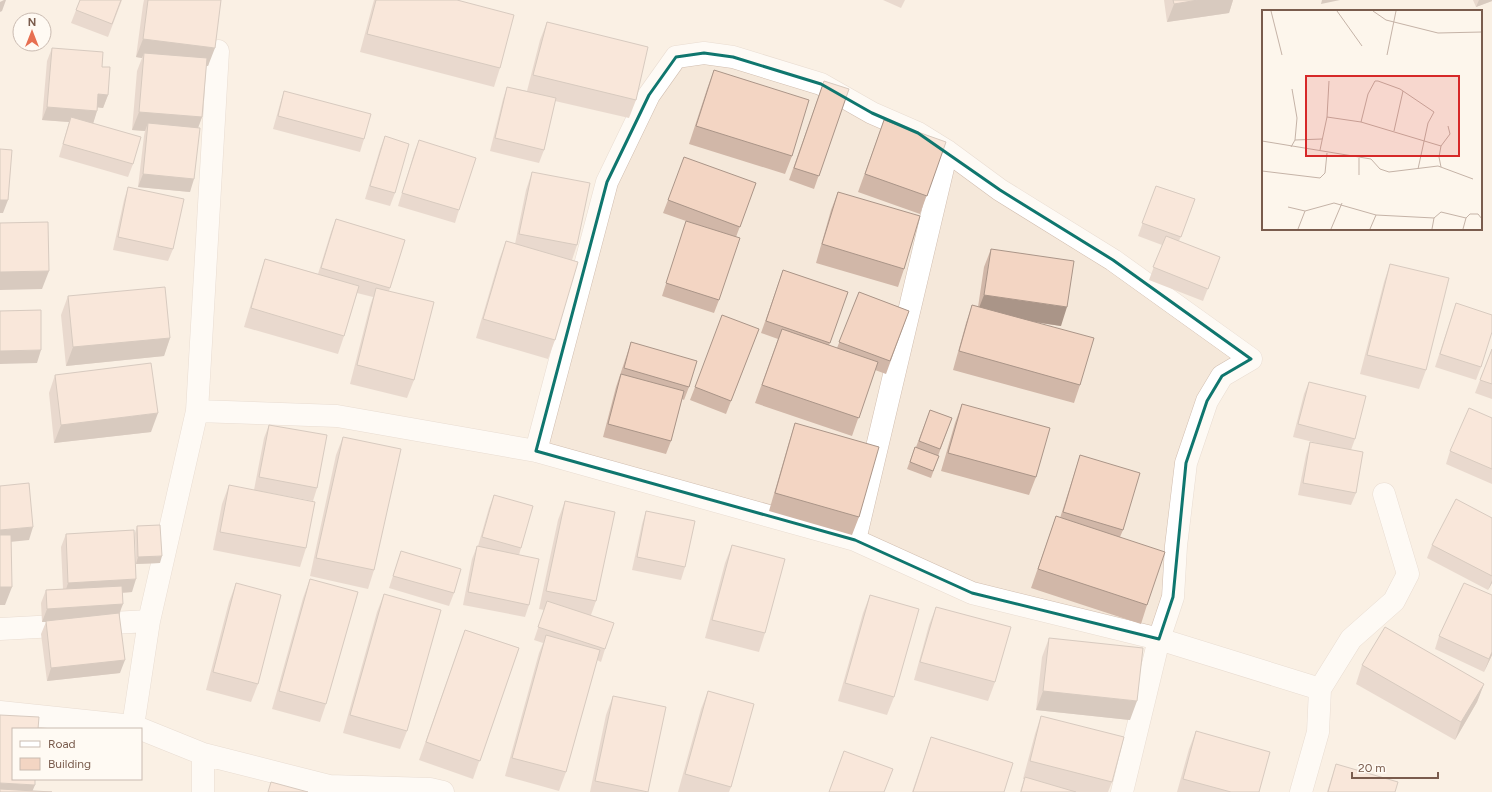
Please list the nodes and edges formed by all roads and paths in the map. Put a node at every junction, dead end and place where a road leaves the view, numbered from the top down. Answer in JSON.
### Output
{"nodes":[{"id":1,"x":218,"y":51,"type":"edge"},
{"id":2,"x":947,"y":151,"type":"junction"},
{"id":3,"x":197,"y":411,"type":"junction"},
{"id":4,"x":536,"y":451,"type":"junction"},
{"id":5,"x":1384,"y":494,"type":"dead end"},
{"id":6,"x":855,"y":540,"type":"junction"},
{"id":7,"x":149,"y":621,"type":"junction"},
{"id":8,"x":0,"y":629,"type":"edge"},
{"id":9,"x":1159,"y":639,"type":"junction"},
{"id":10,"x":1320,"y":689,"type":"junction"},
{"id":11,"x":0,"y":712,"type":"edge"},
{"id":12,"x":138,"y":728,"type":"edge"},
{"id":13,"x":142,"y":730,"type":"edge"},
{"id":14,"x":203,"y":754,"type":"junction"},
{"id":15,"x":203,"y":792,"type":"edge"},
{"id":16,"x":443,"y":792,"type":"edge"},
{"id":17,"x":1122,"y":792,"type":"edge"},
{"id":18,"x":1301,"y":792,"type":"edge"}],
"edges":[{"from":1,"to":3,"type":"street"},
{"from":2,"to":4,"type":"street"},
{"from":2,"to":6,"type":"street"},
{"from":2,"to":9,"type":"street"},
{"from":3,"to":4,"type":"street"},
{"from":3,"to":7,"type":"street"},
{"from":4,"to":6,"type":"street"},
{"from":5,"to":10,"type":"street"},
{"from":6,"to":9,"type":"street"},
{"from":7,"to":8,"type":"street"},
{"from":7,"to":12,"type":"street"},
{"from":9,"to":10,"type":"street"},
{"from":9,"to":17,"type":"street"},
{"from":10,"to":18,"type":"street"},
{"from":11,"to":12,"type":"street"},
{"from":13,"to":14,"type":"street"},
{"from":14,"to":15,"type":"street"},
{"from":14,"to":16,"type":"street"}]}
